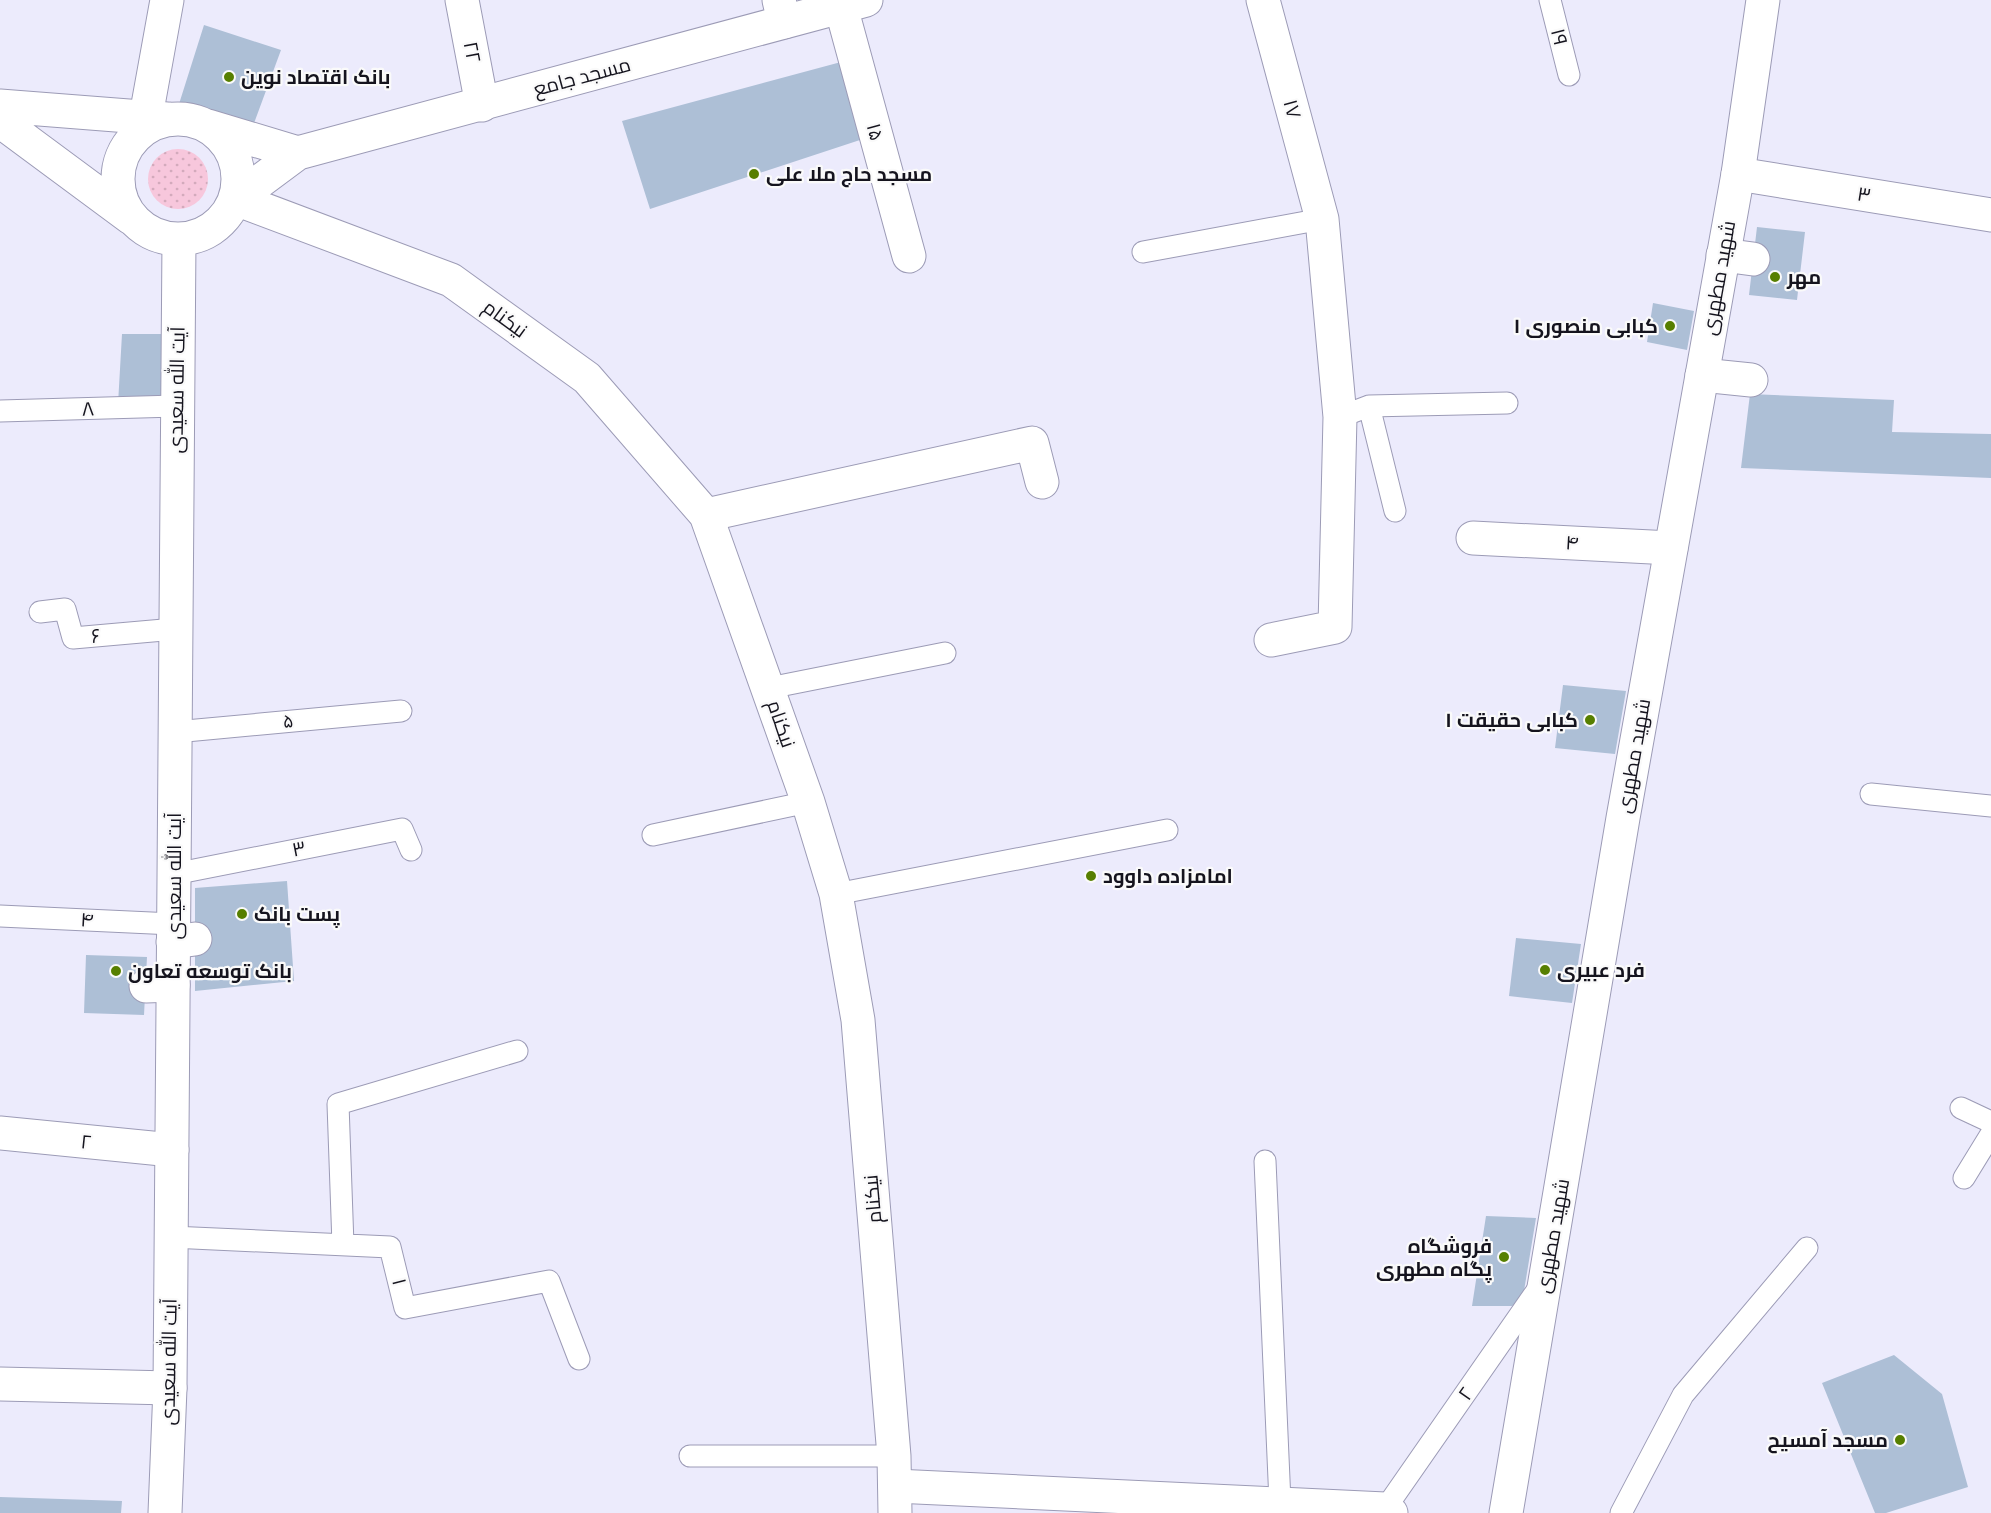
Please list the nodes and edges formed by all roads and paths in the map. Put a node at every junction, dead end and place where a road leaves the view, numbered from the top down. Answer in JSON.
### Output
{"nodes":[{"id":1,"x":167,"y":0,"type":"edge"},
{"id":2,"x":462,"y":0,"type":"edge"},
{"id":3,"x":1263,"y":0,"type":"edge"},
{"id":4,"x":1550,"y":0,"type":"edge"},
{"id":5,"x":1763,"y":0,"type":"edge"},
{"id":6,"x":854,"y":3,"type":"edge"},
{"id":7,"x":782,"y":11,"type":"edge"},
{"id":8,"x":1569,"y":75,"type":"dead end"},
{"id":9,"x":482,"y":105,"type":"junction"},
{"id":10,"x":0,"y":106,"type":"edge"},
{"id":11,"x":157,"y":118,"type":"junction"},
{"id":12,"x":0,"y":121,"type":"edge"},
{"id":13,"x":212,"y":121,"type":"junction"},
{"id":14,"x":298,"y":153,"type":"junction"},
{"id":15,"x":1738,"y":174,"type":"junction"},
{"id":16,"x":236,"y":199,"type":"junction"},
{"id":17,"x":1991,"y":215,"type":"edge"},
{"id":18,"x":1322,"y":219,"type":"junction"},
{"id":19,"x":133,"y":220,"type":"junction"},
{"id":20,"x":179,"y":240,"type":"junction"},
{"id":21,"x":1143,"y":252,"type":"dead end"},
{"id":22,"x":909,"y":256,"type":"dead end"},
{"id":23,"x":1702,"y":375,"type":"junction"},
{"id":24,"x":1751,"y":380,"type":"dead end"},
{"id":25,"x":1507,"y":403,"type":"dead end"},
{"id":26,"x":176,"y":406,"type":"junction"},
{"id":27,"x":0,"y":411,"type":"edge"},
{"id":28,"x":1354,"y":411,"type":"junction"},
{"id":29,"x":1042,"y":483,"type":"dead end"},
{"id":30,"x":1395,"y":511,"type":"dead end"},
{"id":31,"x":706,"y":515,"type":"junction"},
{"id":32,"x":1473,"y":538,"type":"dead end"},
{"id":33,"x":1671,"y":548,"type":"junction"},
{"id":34,"x":40,"y":612,"type":"dead end"},
{"id":35,"x":175,"y":629,"type":"junction"},
{"id":36,"x":1271,"y":640,"type":"dead end"},
{"id":37,"x":945,"y":653,"type":"dead end"},
{"id":38,"x":769,"y":688,"type":"junction"},
{"id":39,"x":401,"y":711,"type":"dead end"},
{"id":40,"x":175,"y":732,"type":"junction"},
{"id":41,"x":1871,"y":795,"type":"dead end"},
{"id":42,"x":808,"y":802,"type":"junction"},
{"id":43,"x":1991,"y":806,"type":"edge"},
{"id":44,"x":1167,"y":830,"type":"dead end"},
{"id":45,"x":653,"y":835,"type":"dead end"},
{"id":46,"x":411,"y":850,"type":"dead end"},
{"id":47,"x":174,"y":874,"type":"junction"},
{"id":48,"x":836,"y":894,"type":"junction"},
{"id":49,"x":0,"y":916,"type":"edge"},
{"id":50,"x":180,"y":935,"type":"junction"},
{"id":51,"x":518,"y":1051,"type":"dead end"},
{"id":52,"x":1961,"y":1108,"type":"dead end"},
{"id":53,"x":1991,"y":1122,"type":"edge"},
{"id":54,"x":0,"y":1133,"type":"edge"},
{"id":55,"x":1991,"y":1134,"type":"edge"},
{"id":56,"x":171,"y":1150,"type":"junction"},
{"id":57,"x":1265,"y":1161,"type":"dead end"},
{"id":58,"x":1964,"y":1178,"type":"dead end"},
{"id":59,"x":171,"y":1237,"type":"junction"},
{"id":60,"x":343,"y":1245,"type":"junction"},
{"id":61,"x":1807,"y":1248,"type":"dead end"},
{"id":62,"x":1546,"y":1278,"type":"junction"},
{"id":63,"x":579,"y":1359,"type":"dead end"},
{"id":64,"x":0,"y":1384,"type":"edge"},
{"id":65,"x":170,"y":1388,"type":"junction"},
{"id":66,"x":690,"y":1456,"type":"dead end"},
{"id":67,"x":895,"y":1485,"type":"edge"},
{"id":68,"x":1280,"y":1502,"type":"junction"},
{"id":69,"x":1388,"y":1511,"type":"edge"},
{"id":70,"x":165,"y":1513,"type":"edge"},
{"id":71,"x":1506,"y":1513,"type":"edge"},
{"id":72,"x":1621,"y":1513,"type":"edge"}],
"edges":[{"from":1,"to":11,"type":"street"},
{"from":2,"to":9,"type":"street","name":"۲۲"},
{"from":3,"to":18,"type":"street","name":"۱۷"},
{"from":4,"to":8,"type":"lane","name":"۱۹"},
{"from":5,"to":15,"type":"street","name":"شهید مطهری"},
{"from":6,"to":7,"type":"street","name":"مسجد جامع"},
{"from":6,"to":22,"type":"street","name":"۱۵"},
{"from":7,"to":9,"type":"street","name":"مسجد جامع"},
{"from":9,"to":14,"type":"street","name":"مسجد جامع"},
{"from":10,"to":11,"type":"street"},
{"from":11,"to":13,"type":"street"},
{"from":11,"to":19,"type":"street"},
{"from":12,"to":19,"type":"street"},
{"from":13,"to":14,"type":"street"},
{"from":13,"to":16,"type":"street"},
{"from":14,"to":16,"type":"street"},
{"from":15,"to":17,"type":"street","name":"۳"},
{"from":15,"to":23,"type":"street","name":"شهید مطهری"},
{"from":16,"to":20,"type":"street"},
{"from":16,"to":31,"type":"street","name":"نیکنام"},
{"from":18,"to":21,"type":"lane"},
{"from":18,"to":28,"type":"street","name":"۱۷"},
{"from":19,"to":20,"type":"street"},
{"from":20,"to":26,"type":"street","name":"آیت الله سعیدی"},
{"from":23,"to":24,"type":"street"},
{"from":23,"to":33,"type":"street","name":"شهید مطهری"},
{"from":25,"to":28,"type":"lane"},
{"from":26,"to":27,"type":"lane","name":"۸"},
{"from":26,"to":35,"type":"street","name":"آیت الله سعیدی"},
{"from":28,"to":30,"type":"lane"},
{"from":28,"to":36,"type":"street","name":"۱۷"},
{"from":29,"to":31,"type":"street"},
{"from":31,"to":38,"type":"street","name":"نیکنام"},
{"from":32,"to":33,"type":"street","name":"۴"},
{"from":33,"to":62,"type":"street","name":"شهید مطهری"},
{"from":34,"to":35,"type":"lane","name":"۶"},
{"from":35,"to":40,"type":"street","name":"آیت الله سعیدی"},
{"from":37,"to":38,"type":"lane"},
{"from":38,"to":42,"type":"street","name":"نیکنام"},
{"from":39,"to":40,"type":"lane","name":"۵"},
{"from":40,"to":47,"type":"street","name":"آیت الله سعیدی"},
{"from":41,"to":43,"type":"lane"},
{"from":42,"to":45,"type":"lane"},
{"from":42,"to":48,"type":"street","name":"نیکنام"},
{"from":44,"to":48,"type":"lane"},
{"from":46,"to":47,"type":"lane","name":"۳"},
{"from":47,"to":50,"type":"street","name":"آیت الله سعیدی"},
{"from":48,"to":67,"type":"street","name":"نیکنام"},
{"from":49,"to":50,"type":"lane","name":"۴"},
{"from":50,"to":56,"type":"street","name":"آیت الله سعیدی"},
{"from":51,"to":60,"type":"lane"},
{"from":52,"to":53,"type":"lane"},
{"from":54,"to":56,"type":"street","name":"۲"},
{"from":55,"to":58,"type":"lane"},
{"from":56,"to":59,"type":"street","name":"آیت الله سعیدی"},
{"from":57,"to":68,"type":"lane"},
{"from":59,"to":60,"type":"lane","name":"۱"},
{"from":59,"to":65,"type":"street","name":"آیت الله سعیدی"},
{"from":60,"to":63,"type":"lane","name":"۱"},
{"from":61,"to":72,"type":"lane"},
{"from":62,"to":69,"type":"lane","name":"۲"},
{"from":62,"to":71,"type":"street","name":"شهید مطهری"},
{"from":64,"to":65,"type":"street"},
{"from":65,"to":70,"type":"street","name":"آیت الله سعیدی"},
{"from":66,"to":67,"type":"lane"},
{"from":67,"to":68,"type":"street"},
{"from":68,"to":69,"type":"street"}]}
